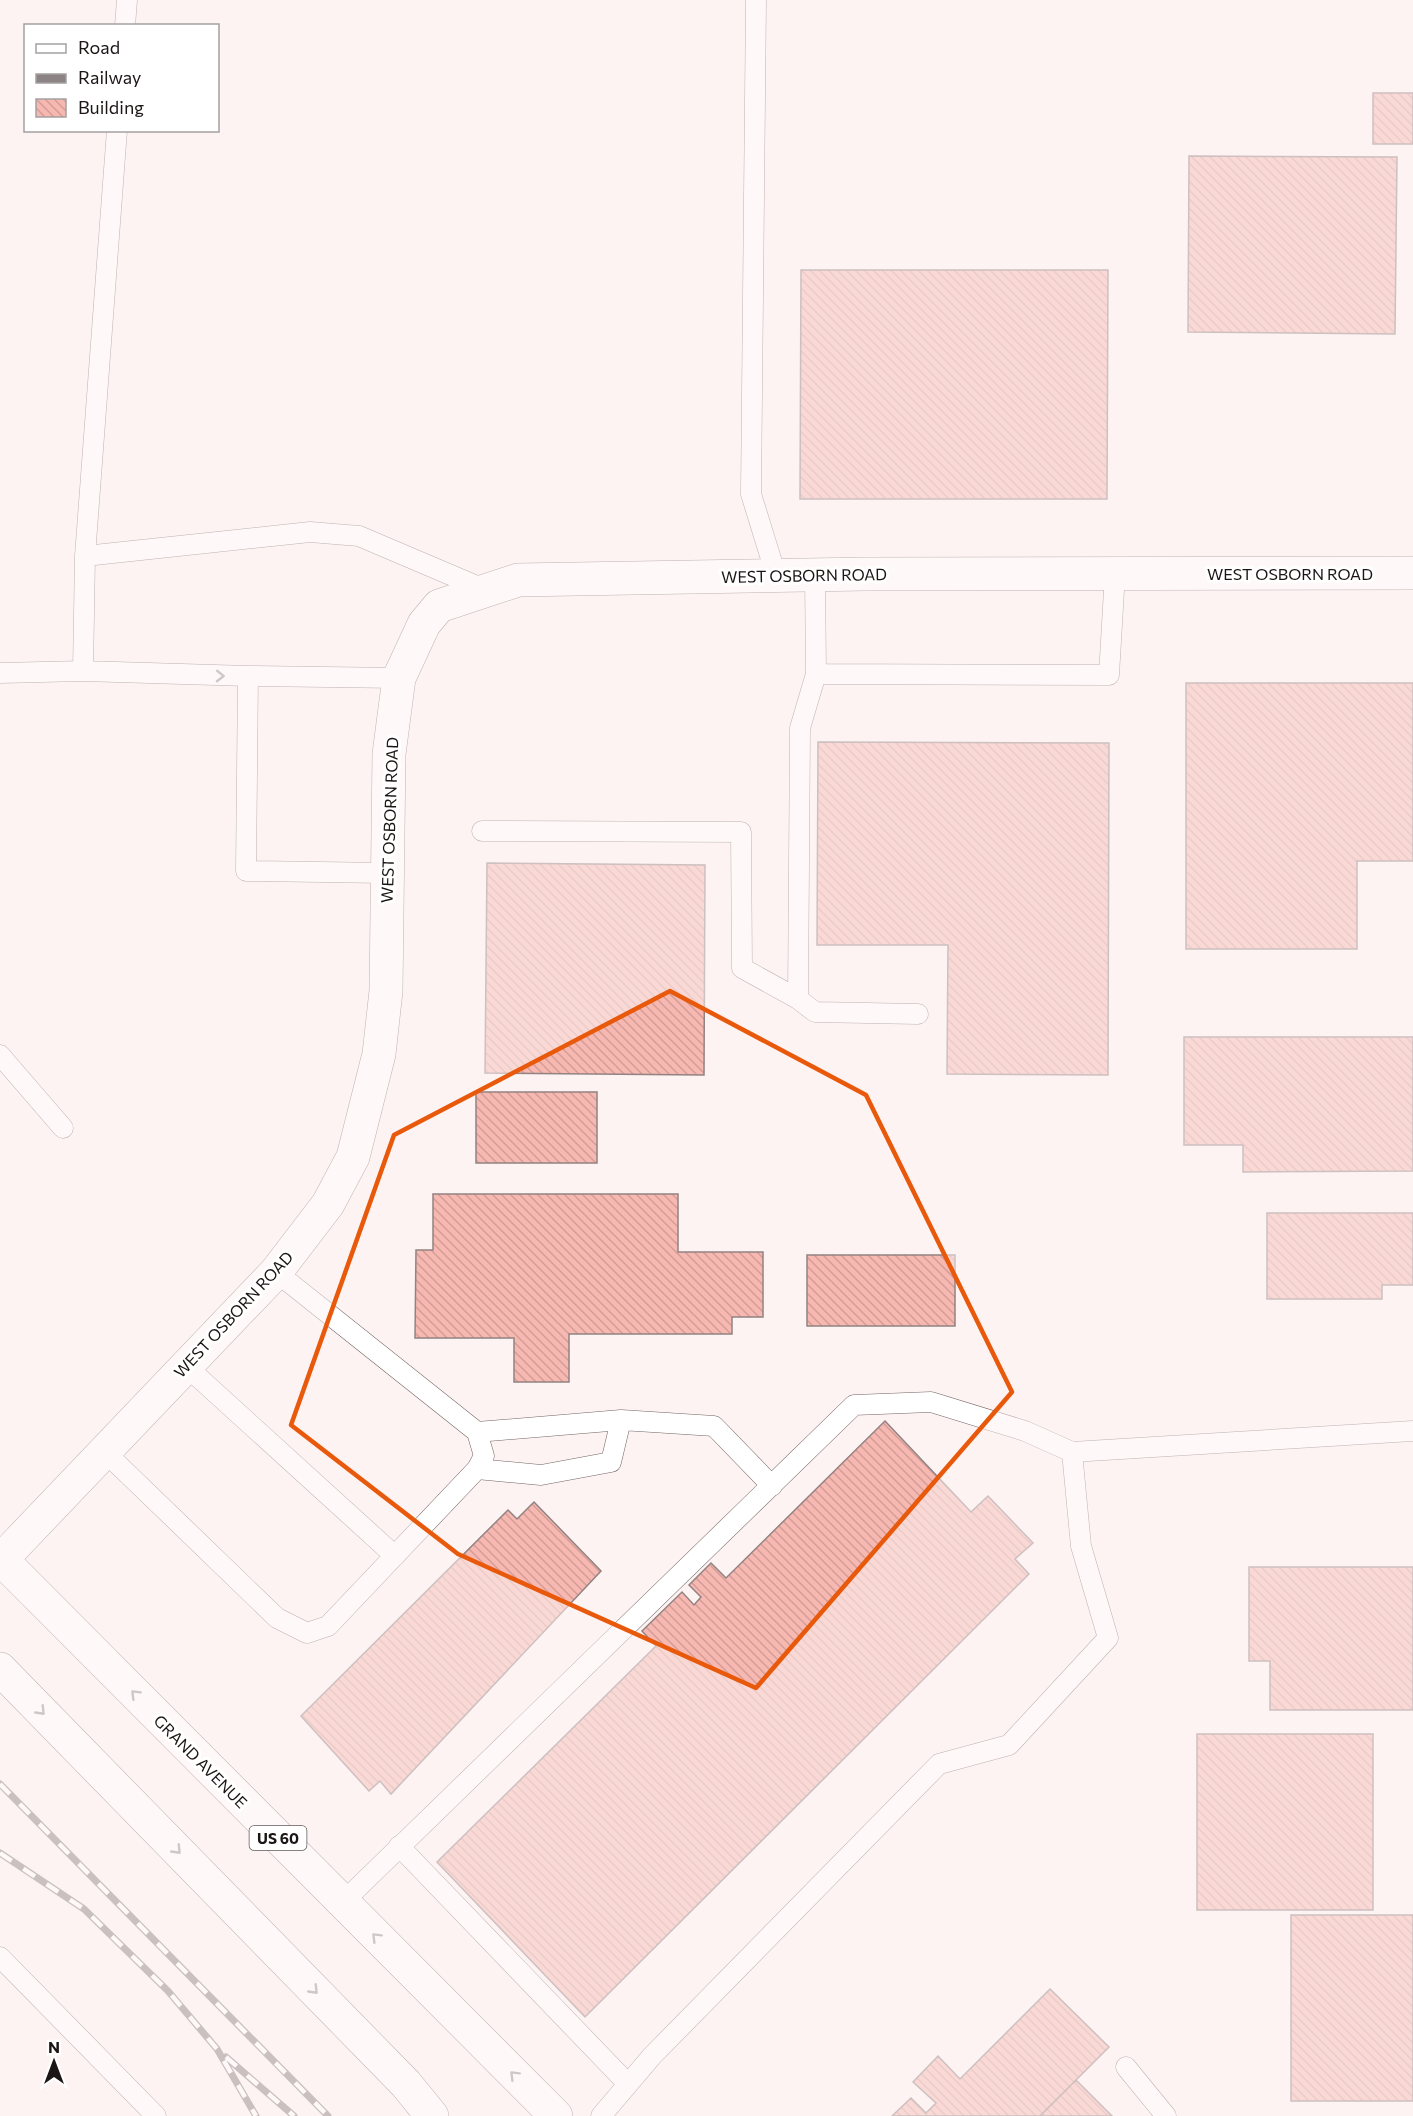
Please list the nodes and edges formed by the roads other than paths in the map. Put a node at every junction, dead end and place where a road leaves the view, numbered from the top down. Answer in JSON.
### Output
{"nodes":[{"id":1,"x":127,"y":0,"type":"edge"},
{"id":2,"x":756,"y":0,"type":"edge"},
{"id":3,"x":125,"y":24,"type":"edge"},
{"id":4,"x":117,"y":132,"type":"edge"},
{"id":5,"x":85,"y":556,"type":"junction"},
{"id":6,"x":1115,"y":573,"type":"junction"},
{"id":7,"x":1413,"y":573,"type":"edge"},
{"id":8,"x":815,"y":574,"type":"junction"},
{"id":9,"x":776,"y":575,"type":"junction"},
{"id":10,"x":486,"y":590,"type":"junction"},
{"id":11,"x":83,"y":671,"type":"junction"},
{"id":12,"x":0,"y":673,"type":"edge"},
{"id":13,"x":816,"y":674,"type":"junction"},
{"id":14,"x":248,"y":676,"type":"junction"},
{"id":15,"x":399,"y":678,"type":"junction"},
{"id":16,"x":482,"y":831,"type":"dead end"},
{"id":17,"x":387,"y":873,"type":"junction"},
{"id":18,"x":798,"y":999,"type":"junction"},
{"id":19,"x":918,"y":1014,"type":"dead end"},
{"id":20,"x":0,"y":1055,"type":"edge"},
{"id":21,"x":63,"y":1128,"type":"dead end"},
{"id":22,"x":276,"y":1272,"type":"junction"},
{"id":23,"x":186,"y":1366,"type":"junction"},
{"id":24,"x":621,"y":1420,"type":"junction"},
{"id":25,"x":1413,"y":1431,"type":"edge"},
{"id":26,"x":477,"y":1432,"type":"junction"},
{"id":27,"x":105,"y":1452,"type":"junction"},
{"id":28,"x":1072,"y":1452,"type":"junction"},
{"id":29,"x":477,"y":1469,"type":"junction"},
{"id":30,"x":772,"y":1486,"type":"junction"},
{"id":31,"x":395,"y":1556,"type":"junction"},
{"id":32,"x":0,"y":1559,"type":"edge"},
{"id":33,"x":0,"y":1669,"type":"edge"},
{"id":34,"x":399,"y":1846,"type":"junction"},
{"id":35,"x":342,"y":1902,"type":"junction"},
{"id":36,"x":0,"y":1957,"type":"edge"},
{"id":37,"x":1126,"y":2067,"type":"dead end"},
{"id":38,"x":628,"y":2084,"type":"junction"},
{"id":39,"x":156,"y":2116,"type":"edge"},
{"id":40,"x":432,"y":2116,"type":"edge"},
{"id":41,"x":556,"y":2116,"type":"edge"},
{"id":42,"x":601,"y":2116,"type":"edge"},
{"id":43,"x":1166,"y":2116,"type":"edge"}],
"edges":[{"from":1,"to":3,"type":"lane"},
{"from":2,"to":9,"type":"lane"},
{"from":4,"to":5,"type":"lane"},
{"from":5,"to":10,"type":"lane"},
{"from":5,"to":11,"type":"lane"},
{"from":6,"to":7,"type":"main road","name":"WEST OSBORN ROAD"},
{"from":6,"to":8,"type":"main road","name":"WEST OSBORN ROAD"},
{"from":6,"to":13,"type":"lane"},
{"from":8,"to":9,"type":"main road","name":"WEST OSBORN ROAD"},
{"from":8,"to":13,"type":"lane"},
{"from":9,"to":10,"type":"main road","name":"WEST OSBORN ROAD"},
{"from":10,"to":15,"type":"main road","name":"WEST OSBORN ROAD"},
{"from":11,"to":12,"type":"lane"},
{"from":11,"to":14,"type":"lane","one_way":true},
{"from":13,"to":18,"type":"lane"},
{"from":14,"to":15,"type":"lane"},
{"from":14,"to":17,"type":"lane"},
{"from":15,"to":17,"type":"main road","name":"WEST OSBORN ROAD"},
{"from":16,"to":18,"type":"lane"},
{"from":17,"to":22,"type":"main road","name":"WEST OSBORN ROAD"},
{"from":18,"to":19,"type":"lane"},
{"from":20,"to":21,"type":"lane"},
{"from":22,"to":23,"type":"main road","name":"WEST OSBORN ROAD"},
{"from":22,"to":26,"type":"lane"},
{"from":23,"to":27,"type":"main road","name":"WEST OSBORN ROAD"},
{"from":23,"to":31,"type":"lane"},
{"from":24,"to":26,"type":"lane"},
{"from":24,"to":29,"type":"lane"},
{"from":24,"to":30,"type":"lane"},
{"from":25,"to":28,"type":"lane"},
{"from":26,"to":29,"type":"lane"},
{"from":27,"to":31,"type":"lane"},
{"from":27,"to":32,"type":"main road","name":"WEST OSBORN ROAD"},
{"from":28,"to":30,"type":"lane"},
{"from":28,"to":38,"type":"lane"},
{"from":29,"to":31,"type":"lane"},
{"from":30,"to":34,"type":"lane"},
{"from":35,"to":32,"type":"main road","name":"GRAND AVENUE","number":"US 60","one_way":true},
{"from":33,"to":40,"type":"main road","one_way":true},
{"from":34,"to":35,"type":"lane"},
{"from":34,"to":38,"type":"lane"},
{"from":41,"to":35,"type":"main road","name":"GRAND AVENUE","number":"US 60","one_way":true},
{"from":36,"to":39,"type":"lane"},
{"from":37,"to":43,"type":"lane"},
{"from":38,"to":42,"type":"lane"}]}
